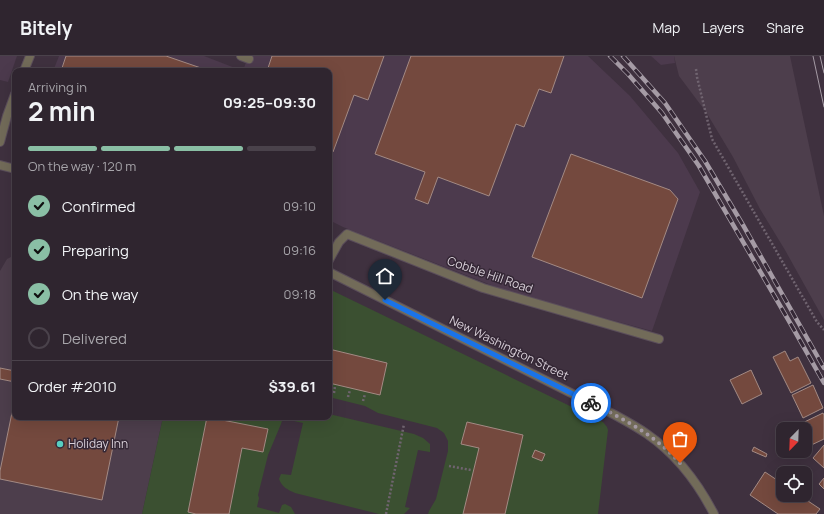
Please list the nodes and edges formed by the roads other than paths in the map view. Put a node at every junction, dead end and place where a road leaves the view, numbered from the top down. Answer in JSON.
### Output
{"nodes":[{"id":1,"x":30,"y":56,"type":"edge"},
{"id":2,"x":241,"y":56,"type":"edge"},
{"id":3,"x":249,"y":59,"type":"dead end"},
{"id":4,"x":25,"y":68,"type":"edge"},
{"id":5,"x":12,"y":102,"type":"edge"},
{"id":6,"x":0,"y":142,"type":"edge"},
{"id":7,"x":0,"y":165,"type":"edge"},
{"id":8,"x":12,"y":167,"type":"edge"},
{"id":9,"x":332,"y":255,"type":"edge"},
{"id":10,"x":332,"y":274,"type":"edge"},
{"id":11,"x":659,"y":339,"type":"dead end"},
{"id":12,"x":714,"y":514,"type":"edge"}],
"edges":[{"from":1,"to":4,"type":"street"},
{"from":2,"to":3,"type":"street"},
{"from":5,"to":6,"type":"street"},
{"from":7,"to":8,"type":"street"},
{"from":9,"to":11,"type":"street","name":"Cobble Hill Road"},
{"from":10,"to":12,"type":"street","name":"New Washington Street"}]}
